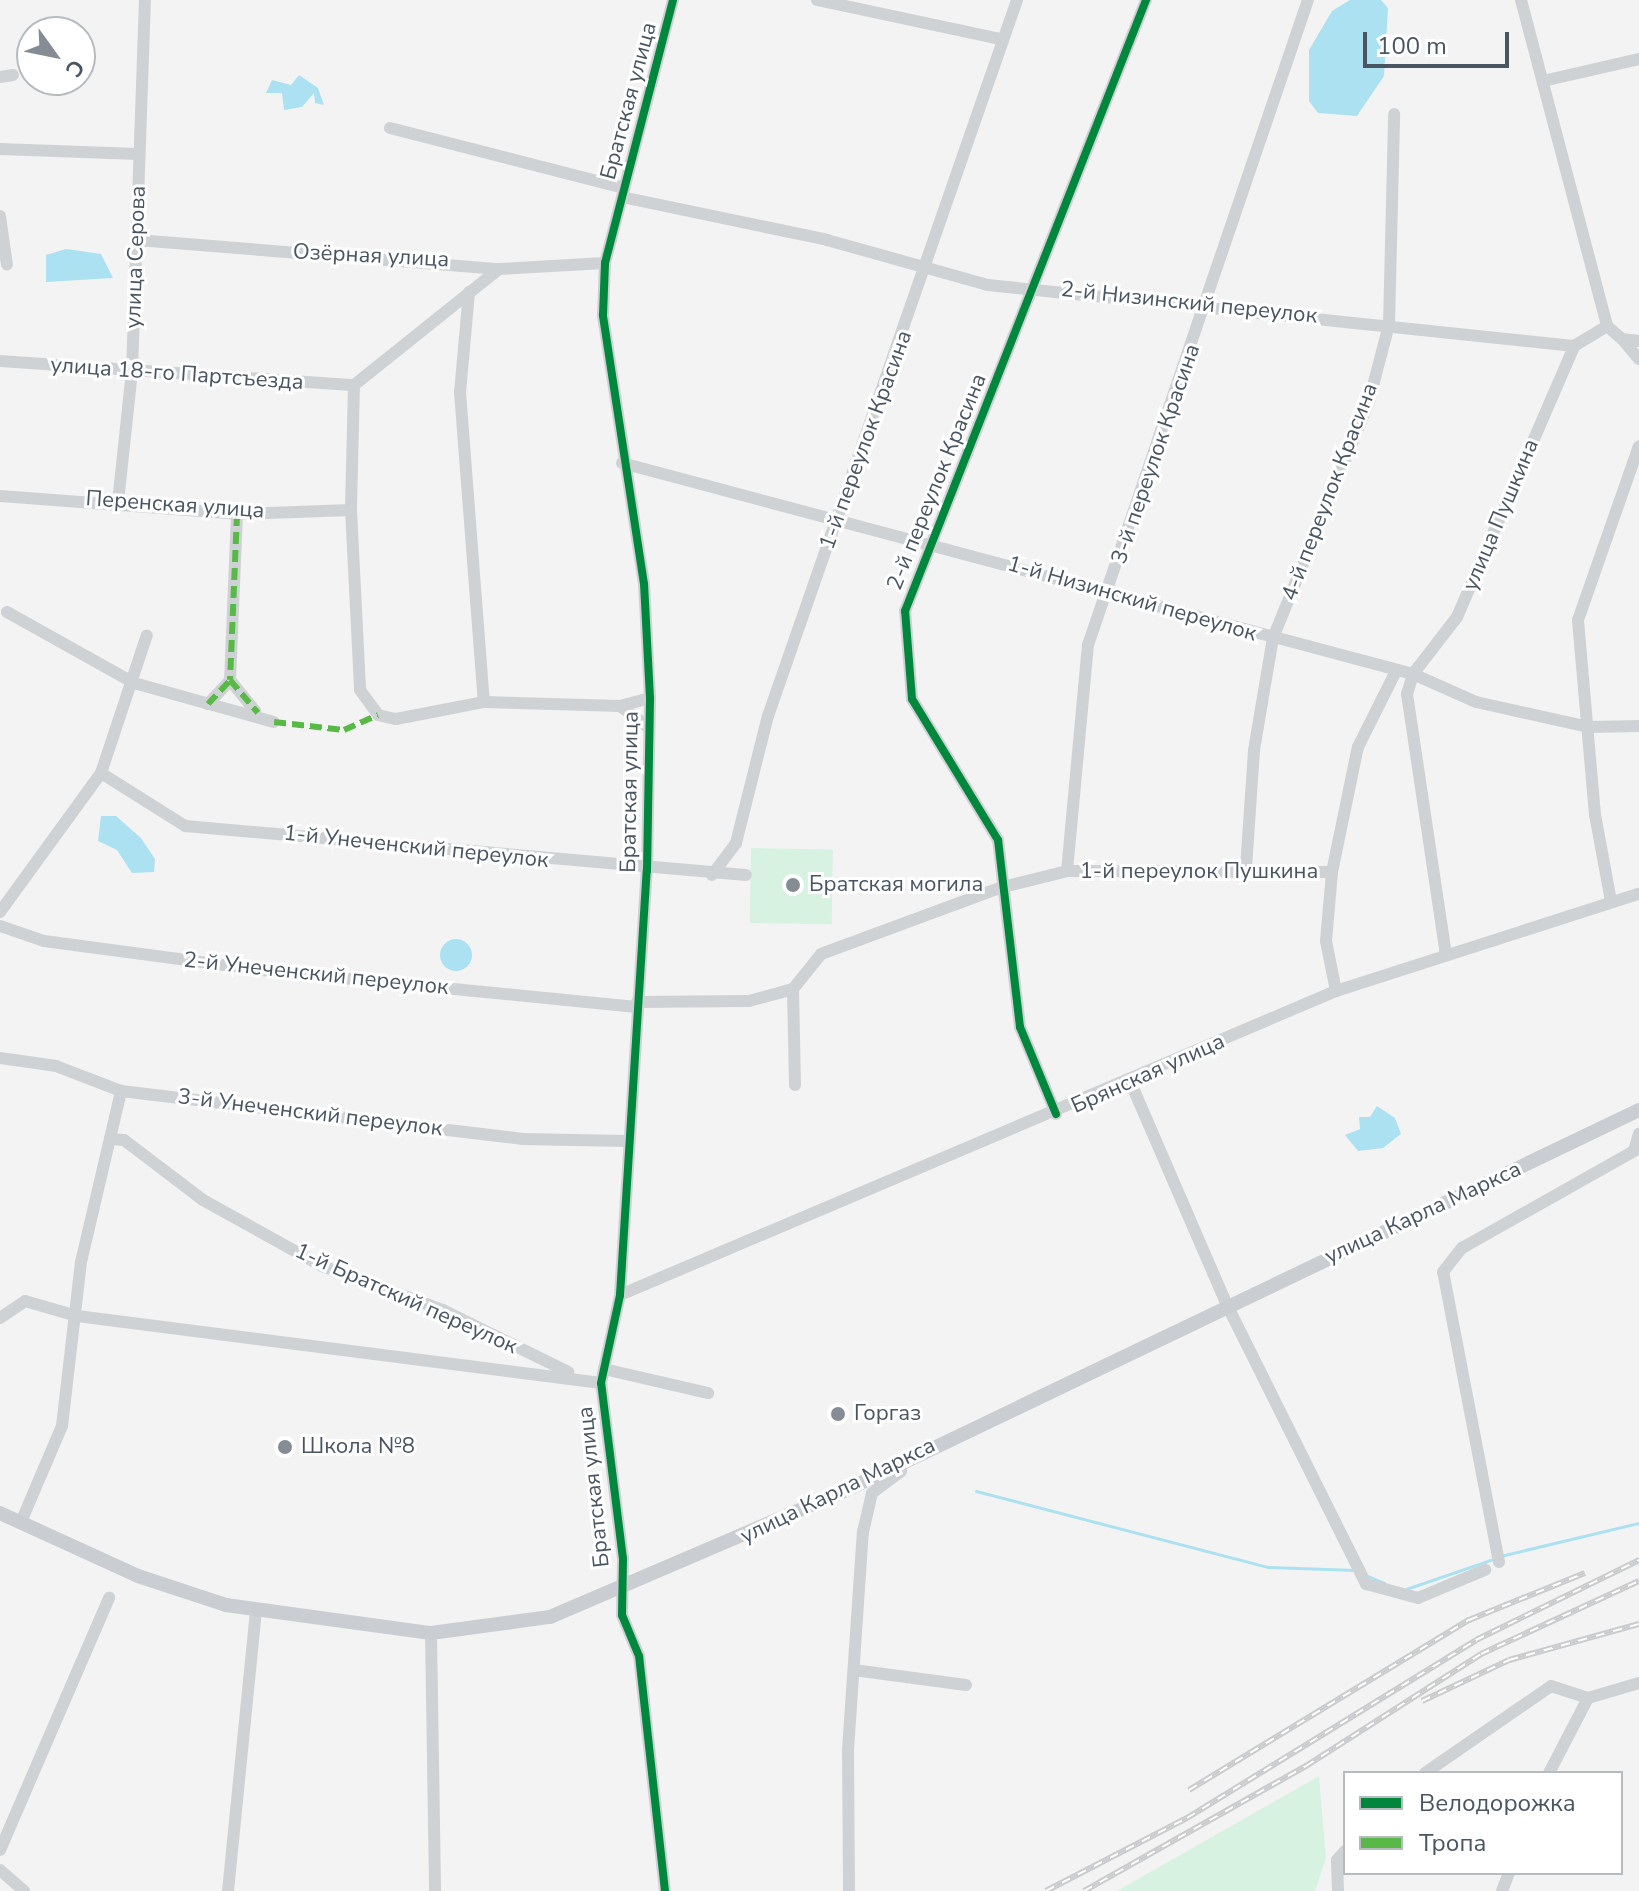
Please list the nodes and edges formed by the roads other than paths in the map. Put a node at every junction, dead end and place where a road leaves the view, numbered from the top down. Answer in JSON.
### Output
{"nodes":[{"id":1,"x":145,"y":0,"type":"edge"},
{"id":2,"x":673,"y":0,"type":"edge"},
{"id":3,"x":817,"y":0,"type":"edge"},
{"id":4,"x":1017,"y":0,"type":"edge"},
{"id":5,"x":1146,"y":0,"type":"edge"},
{"id":6,"x":1308,"y":0,"type":"edge"},
{"id":7,"x":1521,"y":0,"type":"edge"},
{"id":8,"x":1001,"y":39,"type":"junction"},
{"id":9,"x":1639,"y":59,"type":"edge"},
{"id":10,"x":1543,"y":81,"type":"junction"},
{"id":11,"x":1394,"y":114,"type":"dead end"},
{"id":12,"x":390,"y":128,"type":"dead end"},
{"id":13,"x":0,"y":149,"type":"edge"},
{"id":14,"x":138,"y":154,"type":"junction"},
{"id":15,"x":623,"y":193,"type":"junction"},
{"id":16,"x":0,"y":216,"type":"edge"},
{"id":17,"x":137,"y":240,"type":"junction"},
{"id":18,"x":605,"y":263,"type":"junction"},
{"id":19,"x":928,"y":264,"type":"junction"},
{"id":20,"x":7,"y":265,"type":"dead end"},
{"id":21,"x":499,"y":269,"type":"junction"},
{"id":22,"x":1036,"y":286,"type":"junction"},
{"id":23,"x":469,"y":292,"type":"junction"},
{"id":24,"x":1209,"y":302,"type":"junction"},
{"id":25,"x":1389,"y":325,"type":"junction"},
{"id":26,"x":1607,"y":326,"type":"junction"},
{"id":27,"x":1622,"y":339,"type":"junction"},
{"id":28,"x":1639,"y":341,"type":"edge"},
{"id":29,"x":1574,"y":346,"type":"junction"},
{"id":30,"x":1639,"y":359,"type":"edge"},
{"id":31,"x":0,"y":361,"type":"edge"},
{"id":32,"x":132,"y":371,"type":"junction"},
{"id":33,"x":354,"y":385,"type":"junction"},
{"id":34,"x":1639,"y":446,"type":"edge"},
{"id":35,"x":622,"y":463,"type":"junction"},
{"id":36,"x":0,"y":496,"type":"edge"},
{"id":37,"x":118,"y":502,"type":"junction"},
{"id":38,"x":351,"y":510,"type":"junction"},
{"id":39,"x":237,"y":514,"type":"junction"},
{"id":40,"x":838,"y":517,"type":"junction"},
{"id":41,"x":929,"y":543,"type":"junction"},
{"id":42,"x":1108,"y":592,"type":"junction"},
{"id":43,"x":7,"y":612,"type":"dead end"},
{"id":44,"x":147,"y":635,"type":"dead end"},
{"id":45,"x":1273,"y":638,"type":"junction"},
{"id":46,"x":1396,"y":671,"type":"junction"},
{"id":47,"x":1413,"y":674,"type":"junction"},
{"id":48,"x":230,"y":680,"type":"junction"},
{"id":49,"x":134,"y":683,"type":"junction"},
{"id":50,"x":650,"y":698,"type":"junction"},
{"id":51,"x":484,"y":702,"type":"junction"},
{"id":52,"x":208,"y":704,"type":"junction"},
{"id":53,"x":620,"y":706,"type":"junction"},
{"id":54,"x":258,"y":713,"type":"junction"},
{"id":55,"x":274,"y":722,"type":"dead end"},
{"id":56,"x":1639,"y":726,"type":"edge"},
{"id":57,"x":1589,"y":727,"type":"junction"},
{"id":58,"x":649,"y":728,"type":"junction"},
{"id":59,"x":101,"y":773,"type":"junction"},
{"id":60,"x":1246,"y":868,"type":"junction"},
{"id":61,"x":647,"y":871,"type":"junction"},
{"id":62,"x":1067,"y":871,"type":"junction"},
{"id":63,"x":1332,"y":872,"type":"junction"},
{"id":64,"x":712,"y":875,"type":"junction"},
{"id":65,"x":746,"y":875,"type":"dead end"},
{"id":66,"x":999,"y":888,"type":"junction"},
{"id":67,"x":1639,"y":894,"type":"edge"},
{"id":68,"x":1611,"y":901,"type":"junction"},
{"id":69,"x":0,"y":912,"type":"edge"},
{"id":70,"x":0,"y":926,"type":"edge"},
{"id":71,"x":1446,"y":955,"type":"junction"},
{"id":72,"x":793,"y":989,"type":"junction"},
{"id":73,"x":1336,"y":991,"type":"junction"},
{"id":74,"x":636,"y":1005,"type":"junction"},
{"id":75,"x":0,"y":1058,"type":"edge"},
{"id":76,"x":1130,"y":1081,"type":"junction"},
{"id":77,"x":795,"y":1085,"type":"dead end"},
{"id":78,"x":121,"y":1091,"type":"junction"},
{"id":79,"x":1639,"y":1110,"type":"edge"},
{"id":80,"x":1056,"y":1114,"type":"junction"},
{"id":81,"x":1639,"y":1134,"type":"edge"},
{"id":82,"x":110,"y":1139,"type":"junction"},
{"id":83,"x":626,"y":1141,"type":"junction"},
{"id":84,"x":620,"y":1295,"type":"junction"},
{"id":85,"x":1227,"y":1305,"type":"junction"},
{"id":86,"x":77,"y":1316,"type":"junction"},
{"id":87,"x":0,"y":1318,"type":"edge"},
{"id":88,"x":604,"y":1369,"type":"junction"},
{"id":89,"x":585,"y":1380,"type":"junction"},
{"id":90,"x":601,"y":1383,"type":"junction"},
{"id":91,"x":708,"y":1393,"type":"dead end"},
{"id":92,"x":897,"y":1462,"type":"junction"},
{"id":93,"x":0,"y":1513,"type":"edge"},
{"id":94,"x":21,"y":1522,"type":"junction"},
{"id":95,"x":1499,"y":1562,"type":"dead end"},
{"id":96,"x":1485,"y":1570,"type":"dead end"},
{"id":97,"x":622,"y":1593,"type":"junction"},
{"id":98,"x":109,"y":1598,"type":"dead end"},
{"id":99,"x":256,"y":1611,"type":"junction"},
{"id":100,"x":431,"y":1633,"type":"junction"},
{"id":101,"x":854,"y":1670,"type":"junction"},
{"id":102,"x":1639,"y":1683,"type":"edge"},
{"id":103,"x":966,"y":1685,"type":"dead end"},
{"id":104,"x":1588,"y":1698,"type":"junction"},
{"id":105,"x":1428,"y":1771,"type":"edge"},
{"id":106,"x":1550,"y":1771,"type":"edge"},
{"id":107,"x":0,"y":1850,"type":"edge"},
{"id":108,"x":1343,"y":1853,"type":"edge"},
{"id":109,"x":0,"y":1870,"type":"edge"},
{"id":110,"x":24,"y":1891,"type":"edge"},
{"id":111,"x":228,"y":1891,"type":"edge"},
{"id":112,"x":435,"y":1891,"type":"edge"},
{"id":113,"x":665,"y":1891,"type":"edge"},
{"id":114,"x":849,"y":1891,"type":"edge"},
{"id":115,"x":1338,"y":1891,"type":"edge"}],
"edges":[{"from":1,"to":14,"type":"street","name":"улица Серова"},
{"from":2,"to":15,"type":"street","name":"Братская улица"},
{"from":3,"to":8,"type":"street"},
{"from":4,"to":8,"type":"street","name":"1-й переулок Красина"},
{"from":5,"to":22,"type":"street","name":"2-й переулок Красина"},
{"from":6,"to":24,"type":"street","name":"3-й переулок Красина"},
{"from":7,"to":10,"type":"street"},
{"from":8,"to":19,"type":"street","name":"1-й переулок Красина"},
{"from":9,"to":10,"type":"street"},
{"from":10,"to":26,"type":"street"},
{"from":11,"to":25,"type":"street","name":"4-й переулок Красина"},
{"from":12,"to":15,"type":"street","name":"2-й Низинский переулок"},
{"from":13,"to":14,"type":"street","name":"улица Серова"},
{"from":14,"to":17,"type":"street","name":"улица Серова"},
{"from":15,"to":18,"type":"street","name":"Братская улица"},
{"from":15,"to":19,"type":"street","name":"2-й Низинский переулок"},
{"from":16,"to":20,"type":"street"},
{"from":17,"to":21,"type":"street","name":"Озёрная улица"},
{"from":17,"to":32,"type":"street","name":"улица Серова"},
{"from":18,"to":21,"type":"street","name":"Озёрная улица"},
{"from":18,"to":35,"type":"street","name":"Братская улица"},
{"from":19,"to":22,"type":"street","name":"2-й Низинский переулок"},
{"from":19,"to":40,"type":"street","name":"1-й переулок Красина"},
{"from":21,"to":23,"type":"street"},
{"from":22,"to":24,"type":"street","name":"2-й Низинский переулок"},
{"from":22,"to":41,"type":"street","name":"2-й переулок Красина"},
{"from":23,"to":33,"type":"street"},
{"from":23,"to":51,"type":"street"},
{"from":24,"to":25,"type":"street","name":"2-й Низинский переулок"},
{"from":24,"to":42,"type":"street","name":"3-й переулок Красина"},
{"from":25,"to":29,"type":"street","name":"2-й Низинский переулок"},
{"from":25,"to":45,"type":"street","name":"4-й переулок Красина"},
{"from":26,"to":27,"type":"street"},
{"from":26,"to":29,"type":"street"},
{"from":27,"to":28,"type":"street"},
{"from":27,"to":30,"type":"street"},
{"from":29,"to":47,"type":"street","name":"улица Пушкина"},
{"from":31,"to":32,"type":"street","name":"улица 18-го Партсъезда"},
{"from":32,"to":33,"type":"street","name":"улица 18-го Партсъезда"},
{"from":32,"to":37,"type":"street","name":"улица Серова"},
{"from":33,"to":38,"type":"street"},
{"from":34,"to":57,"type":"street"},
{"from":35,"to":40,"type":"street","name":"1-й Низинский переулок"},
{"from":35,"to":50,"type":"street","name":"Братская улица"},
{"from":36,"to":37,"type":"street","name":"Перенская улица"},
{"from":37,"to":39,"type":"street","name":"Перенская улица"},
{"from":38,"to":39,"type":"street","name":"Перенская улица"},
{"from":38,"to":51,"type":"street","name":"Братская улица"},
{"from":39,"to":48,"type":"street"},
{"from":40,"to":41,"type":"street","name":"1-й Низинский переулок"},
{"from":40,"to":64,"type":"street","name":"1-й переулок Красина"},
{"from":41,"to":42,"type":"street","name":"1-й Низинский переулок"},
{"from":41,"to":66,"type":"street","name":"2-й переулок Красина"},
{"from":42,"to":45,"type":"street","name":"1-й Низинский переулок"},
{"from":42,"to":62,"type":"street","name":"3-й переулок Красина"},
{"from":43,"to":49,"type":"street"},
{"from":44,"to":49,"type":"street"},
{"from":45,"to":46,"type":"street","name":"1-й Низинский переулок"},
{"from":45,"to":60,"type":"street","name":"4-й переулок Красина"},
{"from":46,"to":47,"type":"street","name":"1-й Низинский переулок"},
{"from":46,"to":63,"type":"street"},
{"from":47,"to":57,"type":"street","name":"1-й Низинский переулок"},
{"from":47,"to":71,"type":"street"},
{"from":48,"to":52,"type":"street"},
{"from":48,"to":54,"type":"street"},
{"from":49,"to":52,"type":"street"},
{"from":49,"to":59,"type":"street"},
{"from":50,"to":53,"type":"street","name":"Братская улица"},
{"from":50,"to":58,"type":"street","name":"Братская улица"},
{"from":51,"to":53,"type":"street","name":"Братская улица"},
{"from":52,"to":54,"type":"street"},
{"from":53,"to":58,"type":"street","name":"Братская улица"},
{"from":54,"to":55,"type":"street"},
{"from":56,"to":57,"type":"street","name":"1-й Низинский переулок"},
{"from":57,"to":68,"type":"street"},
{"from":58,"to":61,"type":"street","name":"Братская улица"},
{"from":59,"to":61,"type":"street","name":"1-й Унеченский переулок"},
{"from":59,"to":69,"type":"street"},
{"from":60,"to":62,"type":"street","name":"1-й переулок Пушкина"},
{"from":60,"to":63,"type":"street","name":"1-й переулок Пушкина"},
{"from":61,"to":64,"type":"street","name":"1-й Унеченский переулок"},
{"from":61,"to":74,"type":"street","name":"Братская улица"},
{"from":62,"to":66,"type":"street","name":"1-й переулок Пушкина"},
{"from":63,"to":73,"type":"street"},
{"from":64,"to":65,"type":"street","name":"1-й Унеченский переулок"},
{"from":66,"to":72,"type":"street","name":"1-й переулок Пушкина"},
{"from":66,"to":80,"type":"street","name":"2-й переулок Красина"},
{"from":67,"to":68,"type":"street","name":"Брянская улица"},
{"from":68,"to":71,"type":"street","name":"Брянская улица"},
{"from":70,"to":74,"type":"street","name":"2-й Унеченский переулок"},
{"from":71,"to":73,"type":"street","name":"Брянская улица"},
{"from":72,"to":74,"type":"street","name":"2-й Унеченский переулок"},
{"from":72,"to":77,"type":"street"},
{"from":73,"to":76,"type":"street","name":"Брянская улица"},
{"from":74,"to":83,"type":"street","name":"Братская улица"},
{"from":75,"to":78,"type":"street","name":"3-й Унеченский переулок"},
{"from":76,"to":80,"type":"street","name":"Брянская улица"},
{"from":76,"to":85,"type":"street"},
{"from":78,"to":82,"type":"street"},
{"from":78,"to":83,"type":"street","name":"3-й Унеченский переулок"},
{"from":79,"to":85,"type":"main road","name":"улица Карла Маркса"},
{"from":80,"to":84,"type":"street","name":"Брянская улица"},
{"from":81,"to":95,"type":"street"},
{"from":82,"to":86,"type":"street"},
{"from":82,"to":89,"type":"street","name":"1-й Братский переулок"},
{"from":83,"to":84,"type":"street","name":"Братская улица"},
{"from":84,"to":88,"type":"street","name":"Братская улица"},
{"from":85,"to":92,"type":"main road","name":"улица Карла Маркса"},
{"from":85,"to":96,"type":"street"},
{"from":86,"to":87,"type":"street","name":"1-й Братский переулок"},
{"from":86,"to":89,"type":"street","name":"1-й Братский переулок"},
{"from":86,"to":94,"type":"street"},
{"from":88,"to":90,"type":"street","name":"Братская улица"},
{"from":88,"to":91,"type":"street"},
{"from":89,"to":90,"type":"street","name":"1-й Братский переулок"},
{"from":90,"to":97,"type":"street","name":"Братская улица"},
{"from":92,"to":97,"type":"main road","name":"улица Карла Маркса"},
{"from":92,"to":101,"type":"street"},
{"from":93,"to":94,"type":"main road","name":"улица Карла Маркса"},
{"from":94,"to":99,"type":"main road","name":"улица Карла Маркса"},
{"from":97,"to":100,"type":"main road","name":"улица Карла Маркса"},
{"from":97,"to":113,"type":"street","name":"Братская улица"},
{"from":98,"to":107,"type":"street"},
{"from":99,"to":100,"type":"main road","name":"улица Карла Маркса"},
{"from":99,"to":111,"type":"street"},
{"from":100,"to":112,"type":"street"},
{"from":101,"to":103,"type":"street"},
{"from":101,"to":114,"type":"street"},
{"from":102,"to":104,"type":"street"},
{"from":104,"to":105,"type":"street"},
{"from":104,"to":106,"type":"street"},
{"from":108,"to":115,"type":"street"},
{"from":109,"to":110,"type":"street"}]}
